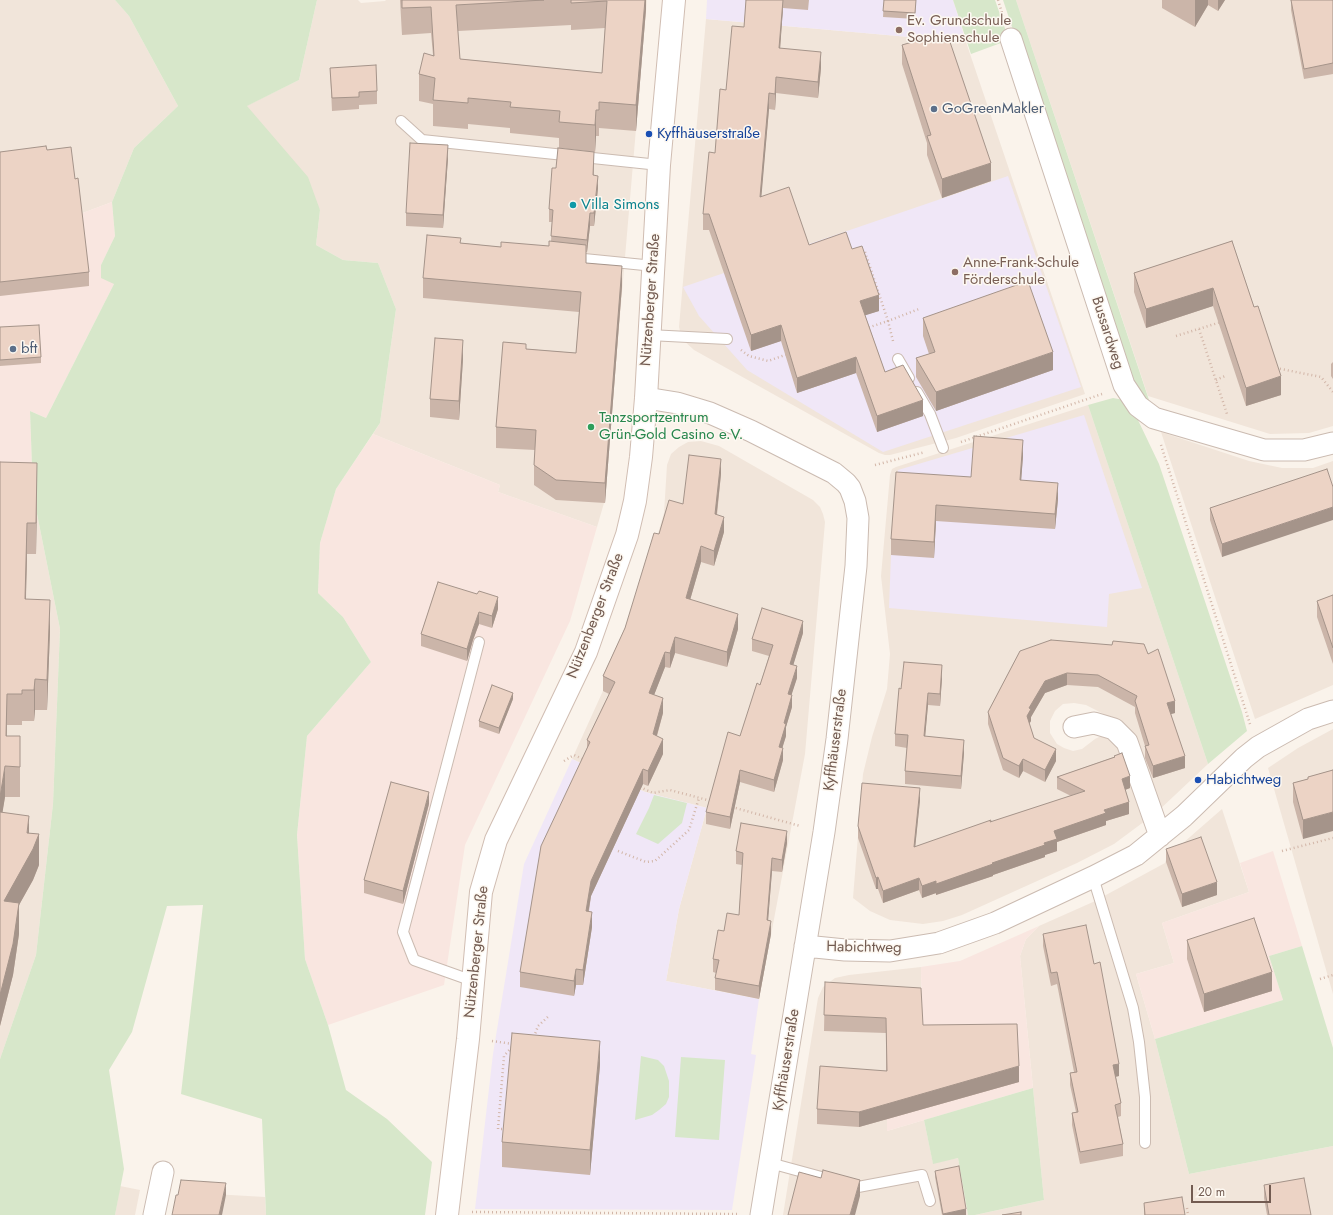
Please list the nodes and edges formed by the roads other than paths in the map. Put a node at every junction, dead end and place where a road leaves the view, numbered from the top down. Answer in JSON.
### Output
{"nodes":[{"id":1,"x":674,"y":0,"type":"edge"},
{"id":2,"x":1011,"y":39,"type":"dead end"},
{"id":3,"x":401,"y":121,"type":"dead end"},
{"id":4,"x":659,"y":164,"type":"junction"},
{"id":5,"x":561,"y":256,"type":"edge"},
{"id":6,"x":654,"y":266,"type":"junction"},
{"id":7,"x":648,"y":335,"type":"junction"},
{"id":8,"x":727,"y":339,"type":"road end"},
{"id":9,"x":898,"y":359,"type":"dead end"},
{"id":10,"x":646,"y":398,"type":"junction"},
{"id":11,"x":1333,"y":443,"type":"edge"},
{"id":12,"x":943,"y":448,"type":"road end"},
{"id":13,"x":479,"y":642,"type":"dead end"},
{"id":14,"x":1333,"y":711,"type":"edge"},
{"id":15,"x":1074,"y":727,"type":"dead end"},
{"id":16,"x":1160,"y":836,"type":"junction"},
{"id":17,"x":1093,"y":877,"type":"junction"},
{"id":18,"x":805,"y":946,"type":"junction"},
{"id":19,"x":473,"y":981,"type":"junction"},
{"id":20,"x":1146,"y":1143,"type":"dead end"},
{"id":21,"x":770,"y":1163,"type":"junction"},
{"id":22,"x":163,"y":1172,"type":"dead end"},
{"id":23,"x":930,"y":1201,"type":"dead end"},
{"id":24,"x":154,"y":1215,"type":"edge"},
{"id":25,"x":447,"y":1215,"type":"edge"},
{"id":26,"x":761,"y":1215,"type":"edge"}],
"edges":[{"from":1,"to":4,"type":"street","name":"Nützenberger Straße"},
{"from":2,"to":11,"type":"street","name":"Bussardweg"},
{"from":3,"to":4,"type":"lane"},
{"from":4,"to":6,"type":"street","name":"Nützenberger Straße"},
{"from":5,"to":6,"type":"lane"},
{"from":6,"to":7,"type":"street","name":"Nützenberger Straße"},
{"from":7,"to":8,"type":"lane"},
{"from":7,"to":10,"type":"street","name":"Nützenberger Straße"},
{"from":9,"to":12,"type":"lane"},
{"from":10,"to":18,"type":"street","name":"Kyffhäuserstraße"},
{"from":10,"to":19,"type":"street","name":"Nützenberger Straße"},
{"from":13,"to":19,"type":"lane"},
{"from":14,"to":16,"type":"street","name":"Habichtweg"},
{"from":15,"to":16,"type":"street"},
{"from":16,"to":17,"type":"street","name":"Habichtweg"},
{"from":17,"to":18,"type":"street","name":"Habichtweg"},
{"from":17,"to":20,"type":"lane"},
{"from":18,"to":21,"type":"street","name":"Kyffhäuserstraße"},
{"from":19,"to":25,"type":"street","name":"Nützenberger Straße"},
{"from":21,"to":23,"type":"lane"},
{"from":21,"to":26,"type":"street","name":"Kyffhäuserstraße"},
{"from":22,"to":24,"type":"street"}]}
